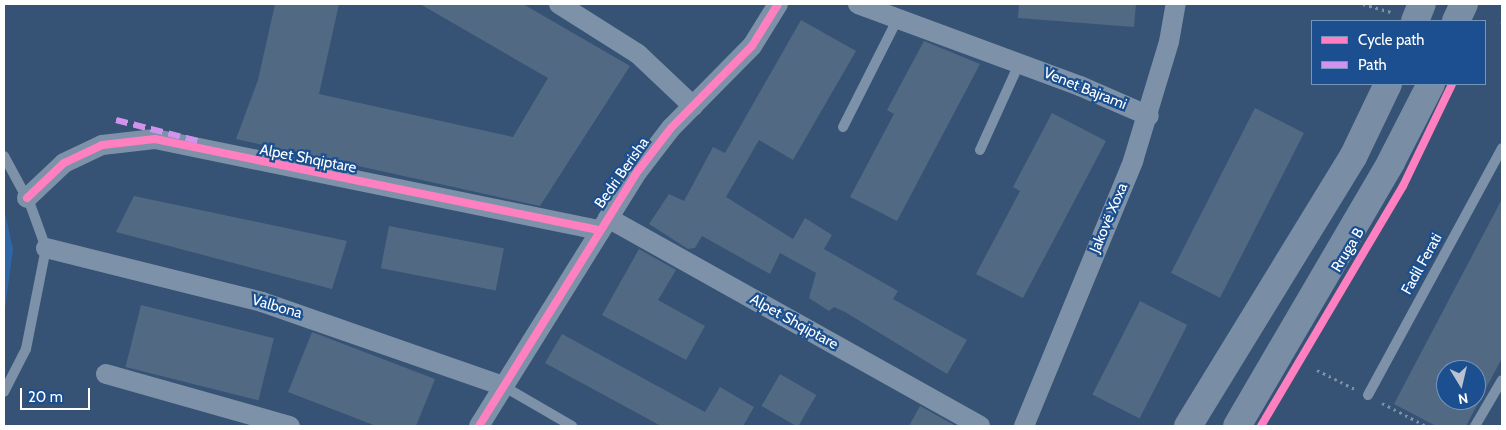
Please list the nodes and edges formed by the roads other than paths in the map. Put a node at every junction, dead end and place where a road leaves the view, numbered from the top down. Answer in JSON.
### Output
{"nodes":[{"id":1,"x":558,"y":4,"type":"edge"},
{"id":2,"x":778,"y":4,"type":"edge"},
{"id":3,"x":858,"y":4,"type":"edge"},
{"id":4,"x":1176,"y":4,"type":"edge"},
{"id":5,"x":1422,"y":4,"type":"edge"},
{"id":6,"x":1464,"y":4,"type":"edge"},
{"id":7,"x":898,"y":18,"type":"junction"},
{"id":8,"x":1415,"y":20,"type":"edge"},
{"id":9,"x":1456,"y":20,"type":"edge"},
{"id":10,"x":1019,"y":64,"type":"junction"},
{"id":11,"x":1388,"y":85,"type":"edge"},
{"id":12,"x":1430,"y":85,"type":"edge"},
{"id":13,"x":693,"y":106,"type":"junction"},
{"id":14,"x":1149,"y":116,"type":"junction"},
{"id":15,"x":843,"y":127,"type":"dead end"},
{"id":16,"x":1502,"y":148,"type":"edge"},
{"id":17,"x":980,"y":150,"type":"dead end"},
{"id":18,"x":4,"y":156,"type":"edge"},
{"id":19,"x":27,"y":198,"type":"junction"},
{"id":20,"x":604,"y":224,"type":"junction"},
{"id":21,"x":46,"y":248,"type":"junction"},
{"id":22,"x":106,"y":374,"type":"dead end"},
{"id":23,"x":1502,"y":380,"type":"edge"},
{"id":24,"x":503,"y":386,"type":"junction"},
{"id":25,"x":4,"y":392,"type":"edge"},
{"id":26,"x":1368,"y":395,"type":"road end"},
{"id":27,"x":290,"y":426,"type":"edge"},
{"id":28,"x":479,"y":426,"type":"edge"},
{"id":29,"x":572,"y":426,"type":"edge"},
{"id":30,"x":980,"y":426,"type":"edge"},
{"id":31,"x":1024,"y":426,"type":"edge"},
{"id":32,"x":1188,"y":426,"type":"edge"},
{"id":33,"x":1238,"y":426,"type":"edge"},
{"id":34,"x":1475,"y":426,"type":"edge"}],
"edges":[{"from":1,"to":13,"type":"street"},
{"from":2,"to":13,"type":"street","name":"Bedri Berisha"},
{"from":3,"to":7,"type":"street","name":"Venet Bajrami"},
{"from":4,"to":14,"type":"street","name":"Jakovë Xoxa"},
{"from":5,"to":8,"type":"main road"},
{"from":6,"to":9,"type":"main road"},
{"from":7,"to":10,"type":"street","name":"Venet Bajrami"},
{"from":7,"to":15,"type":"lane"},
{"from":10,"to":14,"type":"street","name":"Venet Bajrami"},
{"from":10,"to":17,"type":"lane"},
{"from":11,"to":32,"type":"main road"},
{"from":12,"to":33,"type":"main road","name":"Rruga B"},
{"from":13,"to":20,"type":"street","name":"Bedri Berisha"},
{"from":14,"to":31,"type":"street","name":"Jakovë Xoxa"},
{"from":16,"to":26,"type":"lane","name":"Fadil Ferati"},
{"from":18,"to":19,"type":"lane"},
{"from":19,"to":20,"type":"street","name":"Alpet Shqiptare"},
{"from":19,"to":21,"type":"lane"},
{"from":20,"to":24,"type":"street","name":"Bedri Berisha"},
{"from":20,"to":30,"type":"street","name":"Alpet Shqiptare"},
{"from":21,"to":24,"type":"street","name":"Valbona"},
{"from":21,"to":25,"type":"lane"},
{"from":22,"to":27,"type":"street"},
{"from":23,"to":34,"type":"lane"},
{"from":24,"to":28,"type":"street","name":"Bedri Berisha"},
{"from":24,"to":29,"type":"lane"}]}
